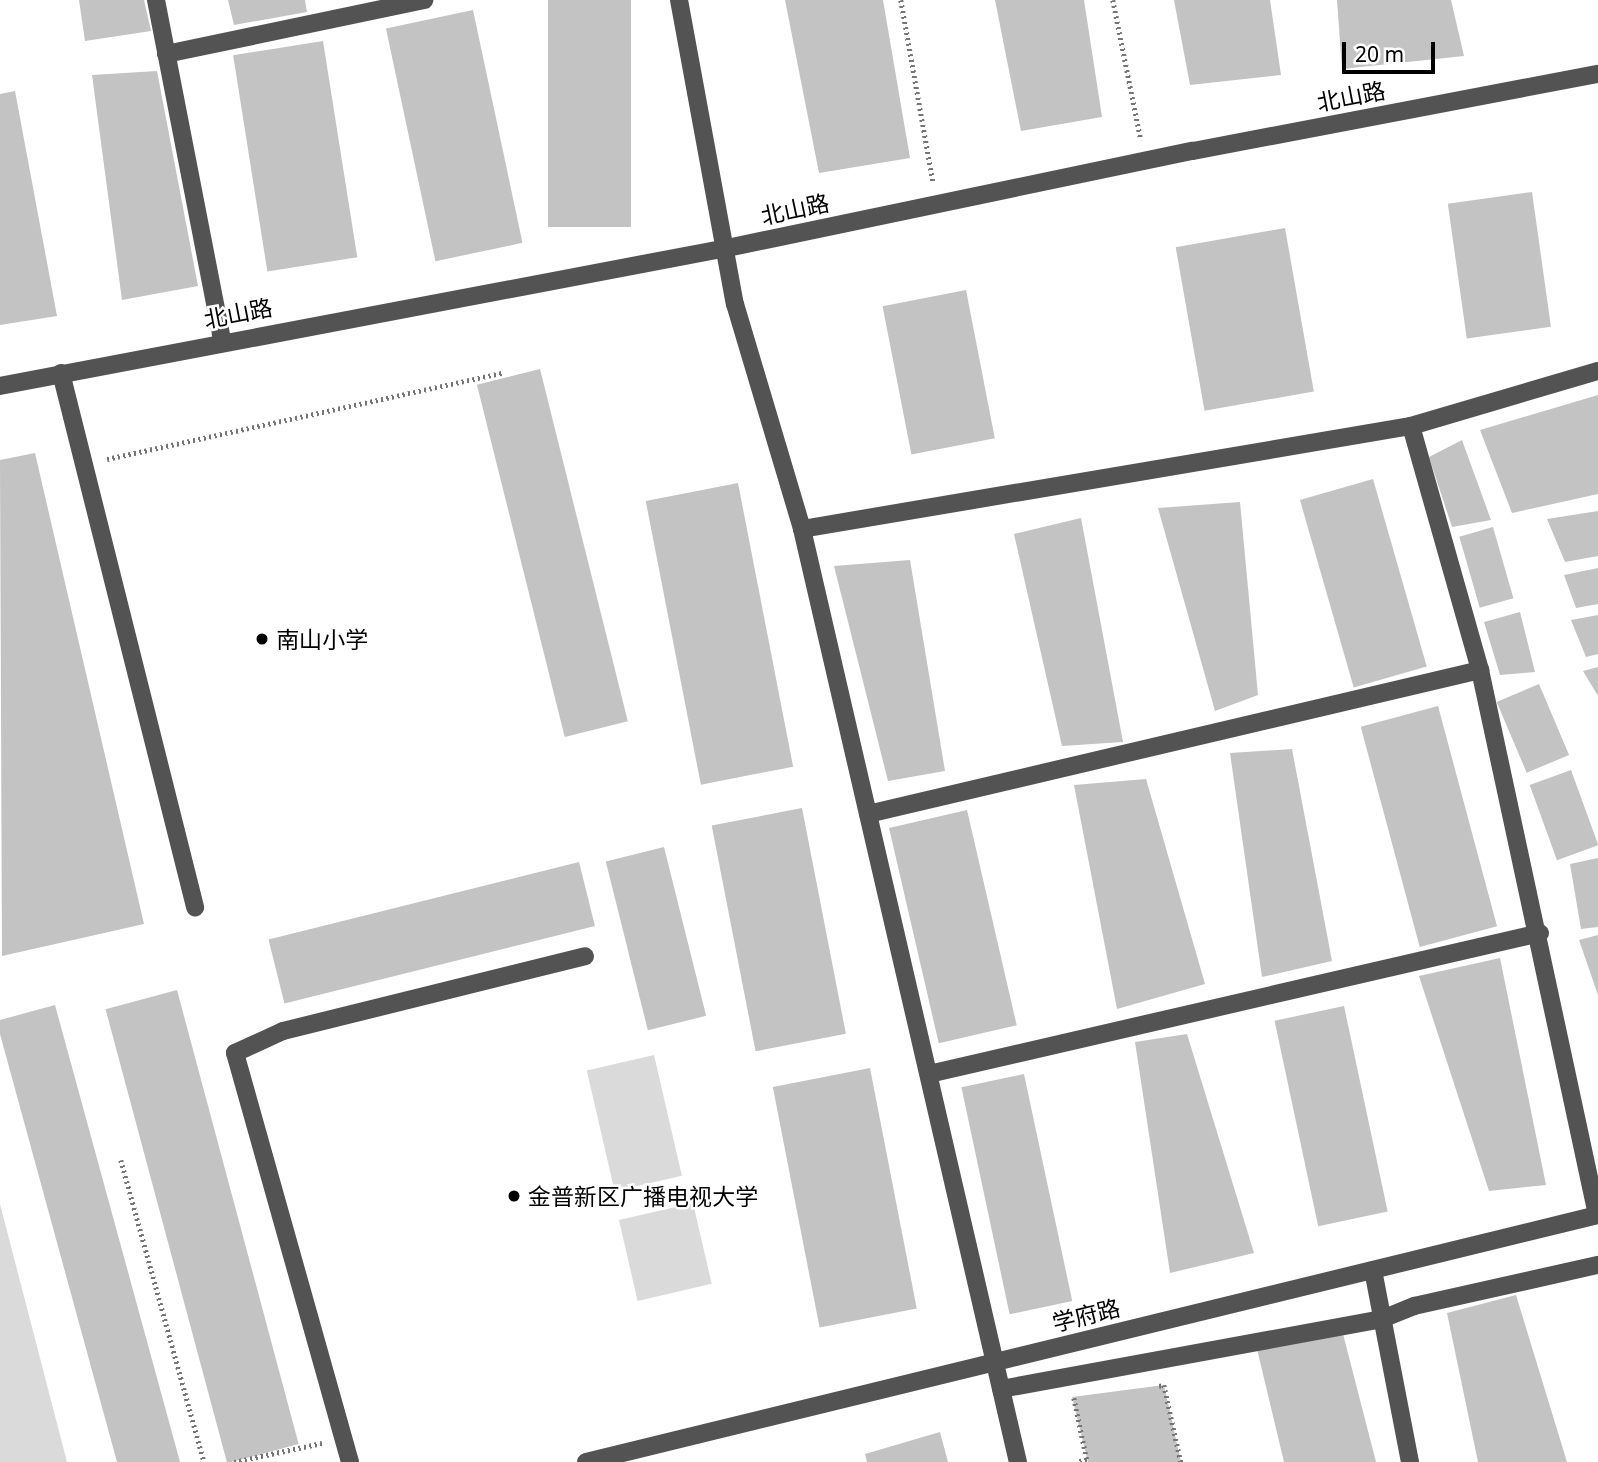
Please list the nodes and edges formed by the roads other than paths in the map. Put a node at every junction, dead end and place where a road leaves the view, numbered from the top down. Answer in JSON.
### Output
{"nodes":[{"id":1,"x":156,"y":0,"type":"edge"},
{"id":2,"x":424,"y":0,"type":"edge"},
{"id":3,"x":679,"y":0,"type":"edge"},
{"id":4,"x":166,"y":54,"type":"junction"},
{"id":5,"x":1598,"y":74,"type":"edge"},
{"id":6,"x":727,"y":248,"type":"junction"},
{"id":7,"x":222,"y":341,"type":"junction"},
{"id":8,"x":1598,"y":371,"type":"edge"},
{"id":9,"x":61,"y":373,"type":"junction"},
{"id":10,"x":0,"y":386,"type":"edge"},
{"id":11,"x":1411,"y":426,"type":"junction"},
{"id":12,"x":802,"y":529,"type":"junction"},
{"id":13,"x":1480,"y":670,"type":"junction"},
{"id":14,"x":868,"y":814,"type":"junction"},
{"id":15,"x":195,"y":907,"type":"dead end"},
{"id":16,"x":1539,"y":933,"type":"junction"},
{"id":17,"x":585,"y":956,"type":"dead end"},
{"id":18,"x":929,"y":1074,"type":"junction"},
{"id":19,"x":1598,"y":1215,"type":"edge"},
{"id":20,"x":1598,"y":1265,"type":"edge"},
{"id":21,"x":1373,"y":1270,"type":"junction"},
{"id":22,"x":1382,"y":1320,"type":"junction"},
{"id":23,"x":996,"y":1363,"type":"junction"},
{"id":24,"x":1002,"y":1389,"type":"junction"},
{"id":25,"x":350,"y":1462,"type":"edge"},
{"id":26,"x":586,"y":1462,"type":"edge"},
{"id":27,"x":1018,"y":1462,"type":"edge"},
{"id":28,"x":1410,"y":1462,"type":"edge"}],
"edges":[{"from":1,"to":4,"type":"street"},
{"from":2,"to":4,"type":"street"},
{"from":3,"to":6,"type":"street"},
{"from":4,"to":7,"type":"street"},
{"from":5,"to":6,"type":"street","name":"北山路"},
{"from":6,"to":7,"type":"street","name":"北山路"},
{"from":6,"to":12,"type":"street"},
{"from":7,"to":9,"type":"street","name":"北山路"},
{"from":8,"to":11,"type":"street"},
{"from":9,"to":10,"type":"street","name":"北山路"},
{"from":9,"to":15,"type":"street"},
{"from":11,"to":12,"type":"street"},
{"from":11,"to":13,"type":"street"},
{"from":12,"to":14,"type":"street"},
{"from":13,"to":14,"type":"street"},
{"from":13,"to":16,"type":"street"},
{"from":14,"to":18,"type":"street"},
{"from":16,"to":18,"type":"street"},
{"from":16,"to":19,"type":"street"},
{"from":17,"to":25,"type":"street"},
{"from":18,"to":23,"type":"street"},
{"from":19,"to":21,"type":"street","name":"学府路"},
{"from":20,"to":22,"type":"street"},
{"from":21,"to":22,"type":"street"},
{"from":21,"to":23,"type":"street","name":"学府路"},
{"from":22,"to":24,"type":"street"},
{"from":22,"to":28,"type":"street"},
{"from":23,"to":24,"type":"street"},
{"from":23,"to":26,"type":"street","name":"学府路"},
{"from":24,"to":27,"type":"street"}]}
